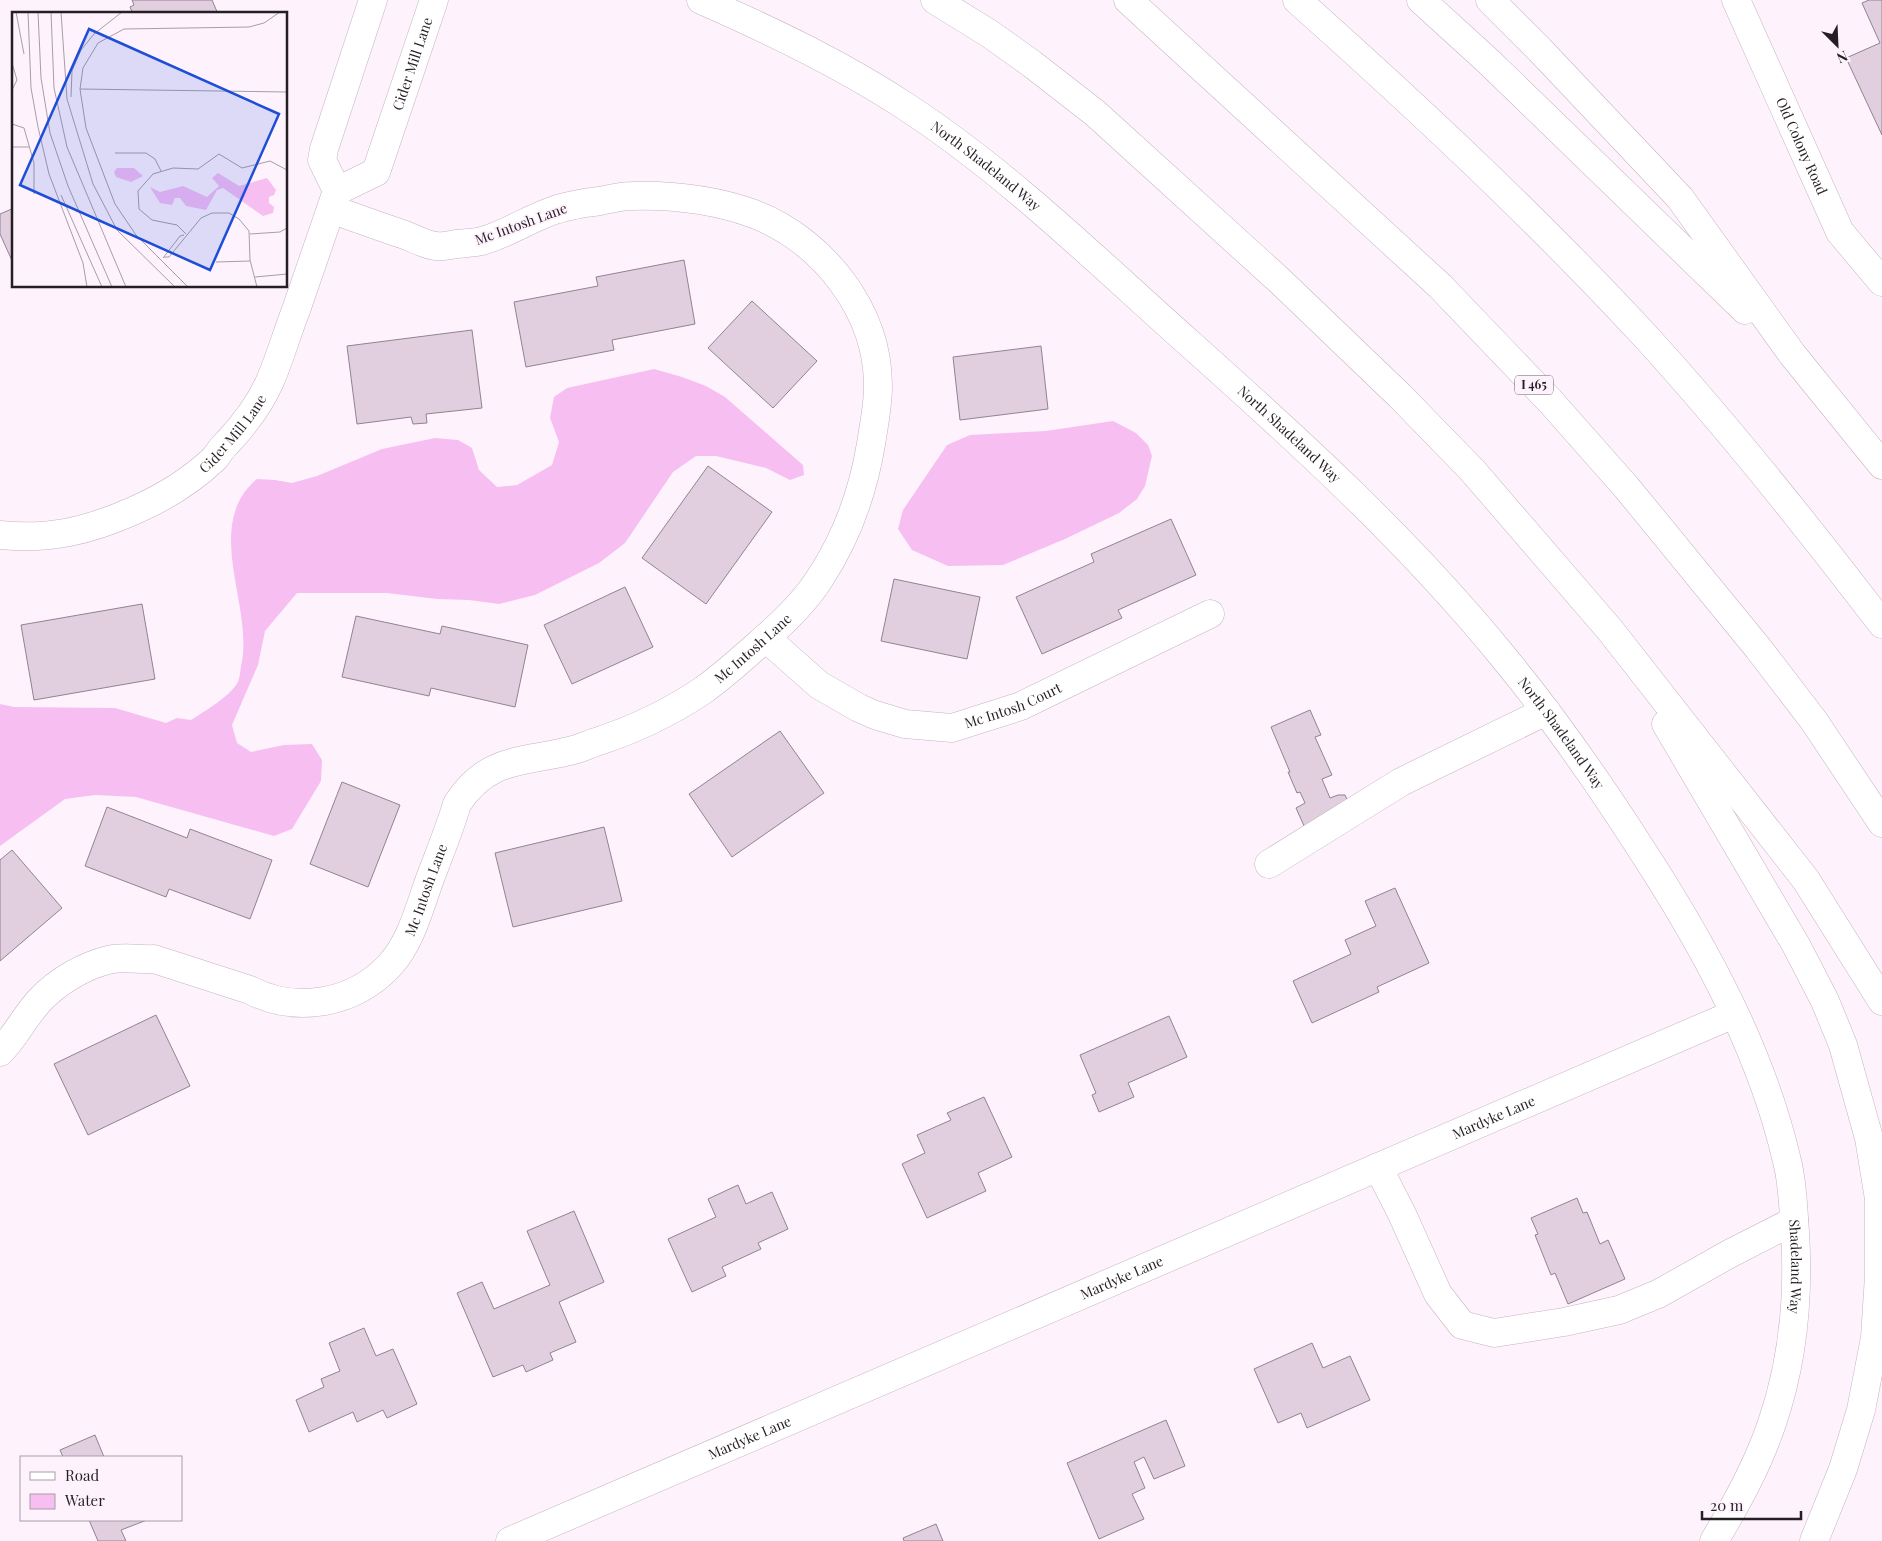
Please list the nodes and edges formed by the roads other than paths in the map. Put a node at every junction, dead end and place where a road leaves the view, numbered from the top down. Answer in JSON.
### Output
{"nodes":[{"id":1,"x":373,"y":0,"type":"edge"},
{"id":2,"x":434,"y":0,"type":"edge"},
{"id":3,"x":701,"y":0,"type":"edge"},
{"id":4,"x":935,"y":0,"type":"edge"},
{"id":5,"x":1128,"y":0,"type":"edge"},
{"id":6,"x":1297,"y":0,"type":"edge"},
{"id":7,"x":1421,"y":0,"type":"edge"},
{"id":8,"x":1490,"y":0,"type":"edge"},
{"id":9,"x":1736,"y":0,"type":"edge"},
{"id":10,"x":334,"y":200,"type":"junction"},
{"id":11,"x":1882,"y":282,"type":"edge"},
{"id":12,"x":1792,"y":354,"type":"junction"},
{"id":13,"x":1882,"y":465,"type":"edge"},
{"id":14,"x":0,"y":535,"type":"edge"},
{"id":15,"x":1210,"y":614,"type":"dead end"},
{"id":16,"x":1882,"y":624,"type":"edge"},
{"id":17,"x":1610,"y":630,"type":"junction"},
{"id":18,"x":766,"y":638,"type":"junction"},
{"id":19,"x":1546,"y":711,"type":"junction"},
{"id":20,"x":1882,"y":823,"type":"edge"},
{"id":21,"x":1269,"y":864,"type":"dead end"},
{"id":22,"x":1882,"y":1001,"type":"edge"},
{"id":23,"x":1734,"y":1014,"type":"junction"},
{"id":24,"x":0,"y":1052,"type":"edge"},
{"id":25,"x":1378,"y":1167,"type":"junction"},
{"id":26,"x":1794,"y":1221,"type":"junction"},
{"id":27,"x":510,"y":1541,"type":"edge"},
{"id":28,"x":1714,"y":1541,"type":"edge"},
{"id":29,"x":1814,"y":1541,"type":"edge"}],
"edges":[{"from":1,"to":10,"type":"main road"},
{"from":2,"to":10,"type":"main road","name":"Cider Mill Lane"},
{"from":3,"to":19,"type":"main road","name":"North Shadeland Way"},
{"from":4,"to":17,"type":"main road"},
{"from":5,"to":20,"type":"main road","number":"I 465"},
{"from":6,"to":16,"type":"main road"},
{"from":7,"to":12,"type":"main road"},
{"from":8,"to":12,"type":"main road"},
{"from":9,"to":11,"type":"main road","name":"Old Colony Road"},
{"from":10,"to":14,"type":"main road","name":"Cider Mill Lane"},
{"from":10,"to":18,"type":"main road","name":"Mc Intosh Lane"},
{"from":12,"to":13,"type":"main road"},
{"from":15,"to":18,"type":"main road","name":"Mc Intosh Court"},
{"from":17,"to":22,"type":"main road"},
{"from":17,"to":29,"type":"main road"},
{"from":18,"to":24,"type":"main road","name":"Mc Intosh Lane"},
{"from":19,"to":21,"type":"main road"},
{"from":19,"to":23,"type":"main road","name":"North Shadeland Way"},
{"from":23,"to":25,"type":"main road","name":"Mardyke Lane"},
{"from":23,"to":26,"type":"main road","name":"Shadeland Way"},
{"from":25,"to":26,"type":"main road"},
{"from":25,"to":27,"type":"main road","name":"Mardyke Lane"},
{"from":26,"to":28,"type":"main road","name":"Shadeland Way"}]}
